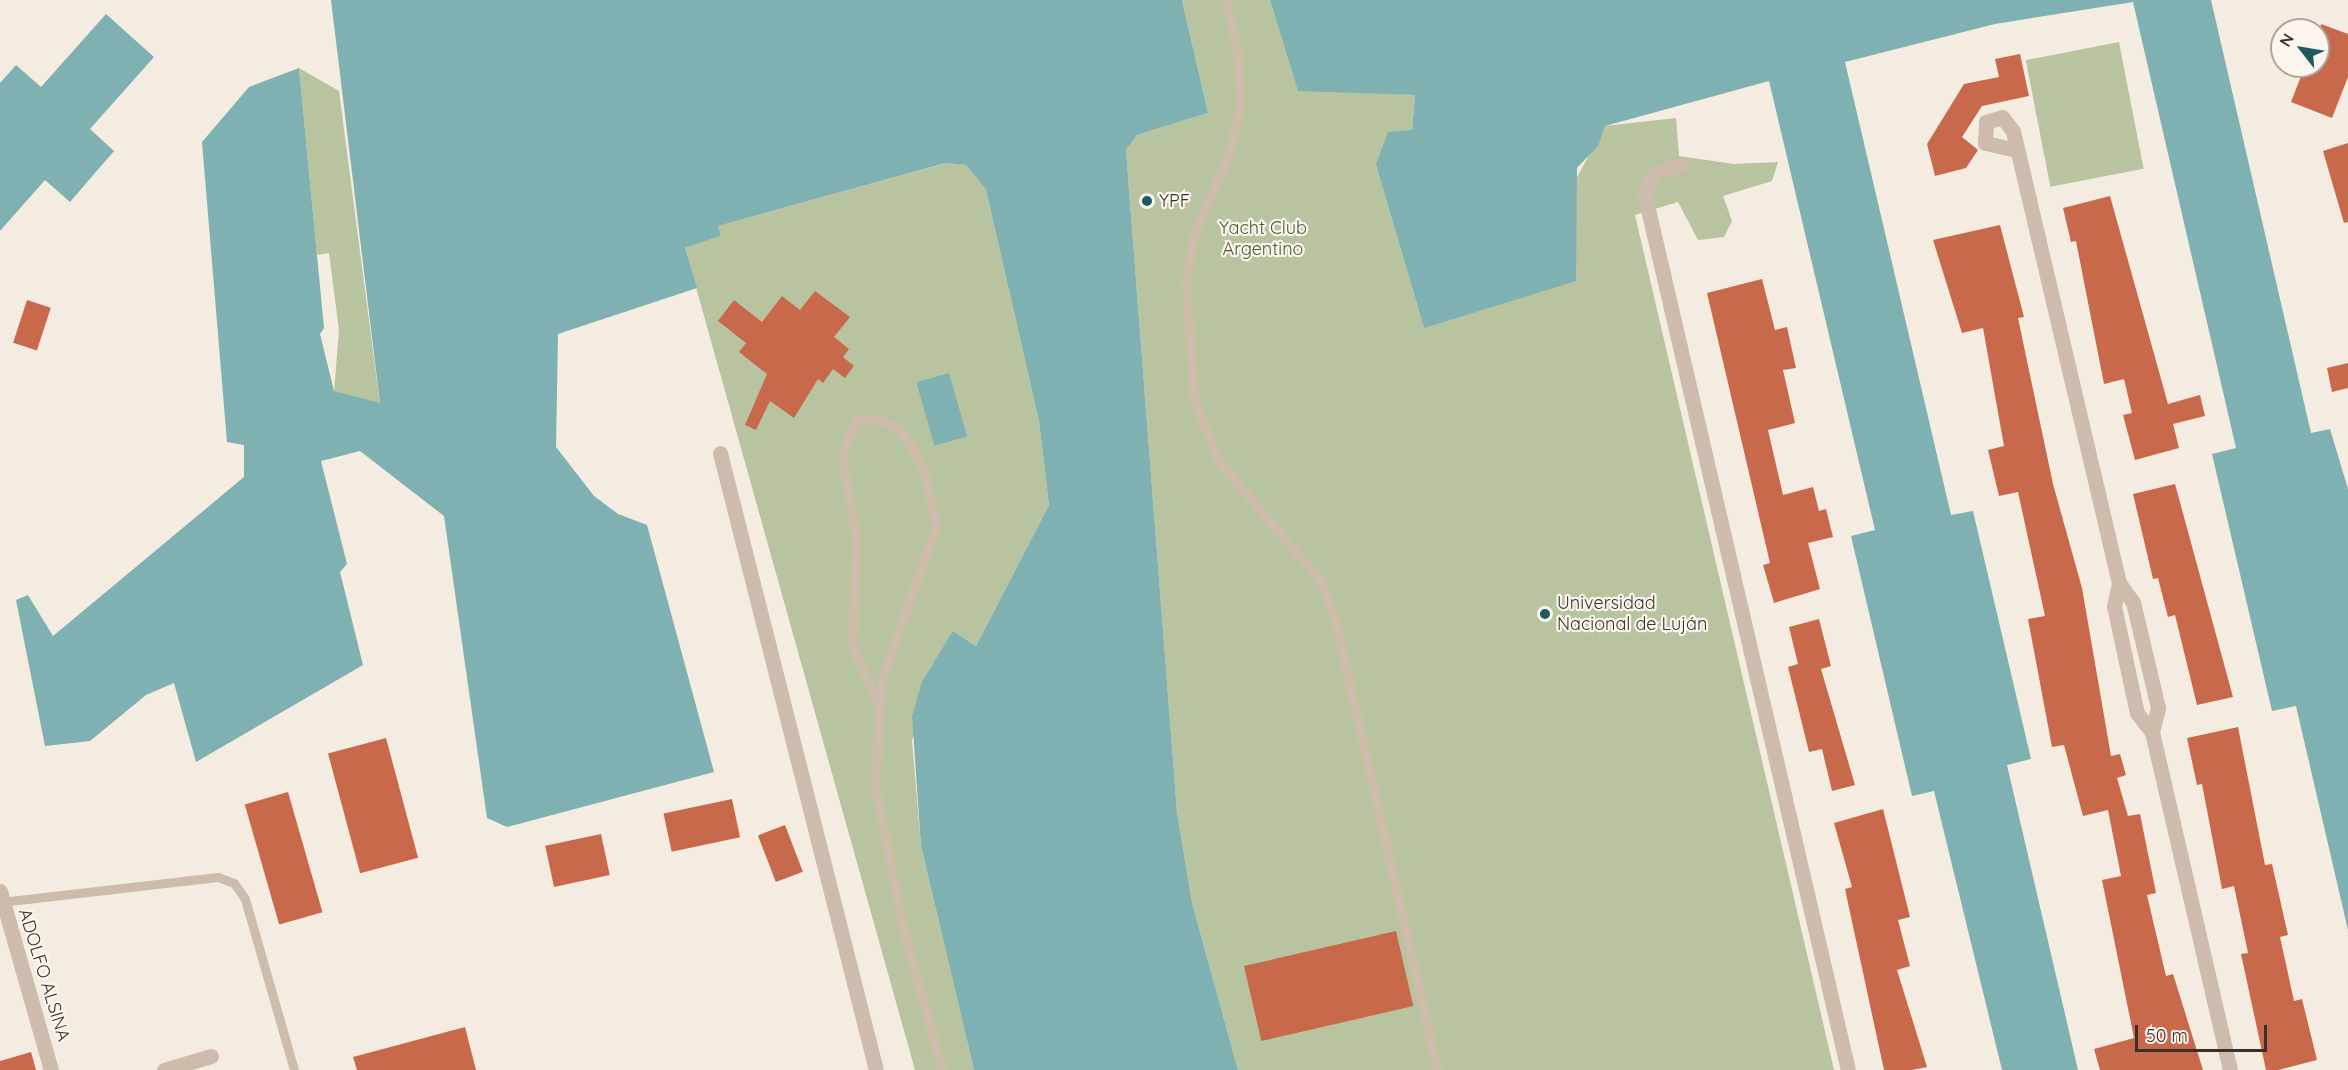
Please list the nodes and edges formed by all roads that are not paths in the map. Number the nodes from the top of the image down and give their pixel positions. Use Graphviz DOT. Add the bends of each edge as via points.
graph roads {
  1 [pos="1226,0"];
  2 [pos="2016,150"];
  3 [pos="1682,165"];
  4 [pos="720,453"];
  5 [pos="2119,583"];
  6 [pos="877,704"];
  7 [pos="2152,732"];
  8 [pos="0,898"];
  9 [pos="211,1056"];
  10 [pos="51,1070"];
  11 [pos="164,1070"];
  12 [pos="294,1070"];
  13 [pos="876,1070"];
  14 [pos="942,1070"];
  15 [pos="1437,1070"];
  16 [pos="1848,1070"];
  17 [pos="2230,1070"];
  1 -- 15 [label="lane" via="1238,56 1240,105 1230,151 1194,234 1186,280 1194,400 1220,463 1320,580 1335,620"];
  2 -- 5 [label="street"];
  3 -- 16 [label="street" via="1655,172 1644,192"];
  4 -- 13 [label="street"];
  5 -- 7 [label="street" via="2114,606 2137,713"];
  5 -- 7 [label="street" via="2133,602 2158,708"];
  6 -- 6 [label="lane" via="890,651 924,570 936,526 924,471 911,446 898,429 877,419 855,420 846,434 842,456 856,539 852,644"];
  6 -- 14 [label="lane" via="875,787 883,834"];
  7 -- 17 [label="street"];
  8 -- 10 [label="street, ADOLFO ALSINA"];
  8 -- 12 [label="lane" via="218,877 234,883 245,899"];
  9 -- 11 [label="street"];
}
